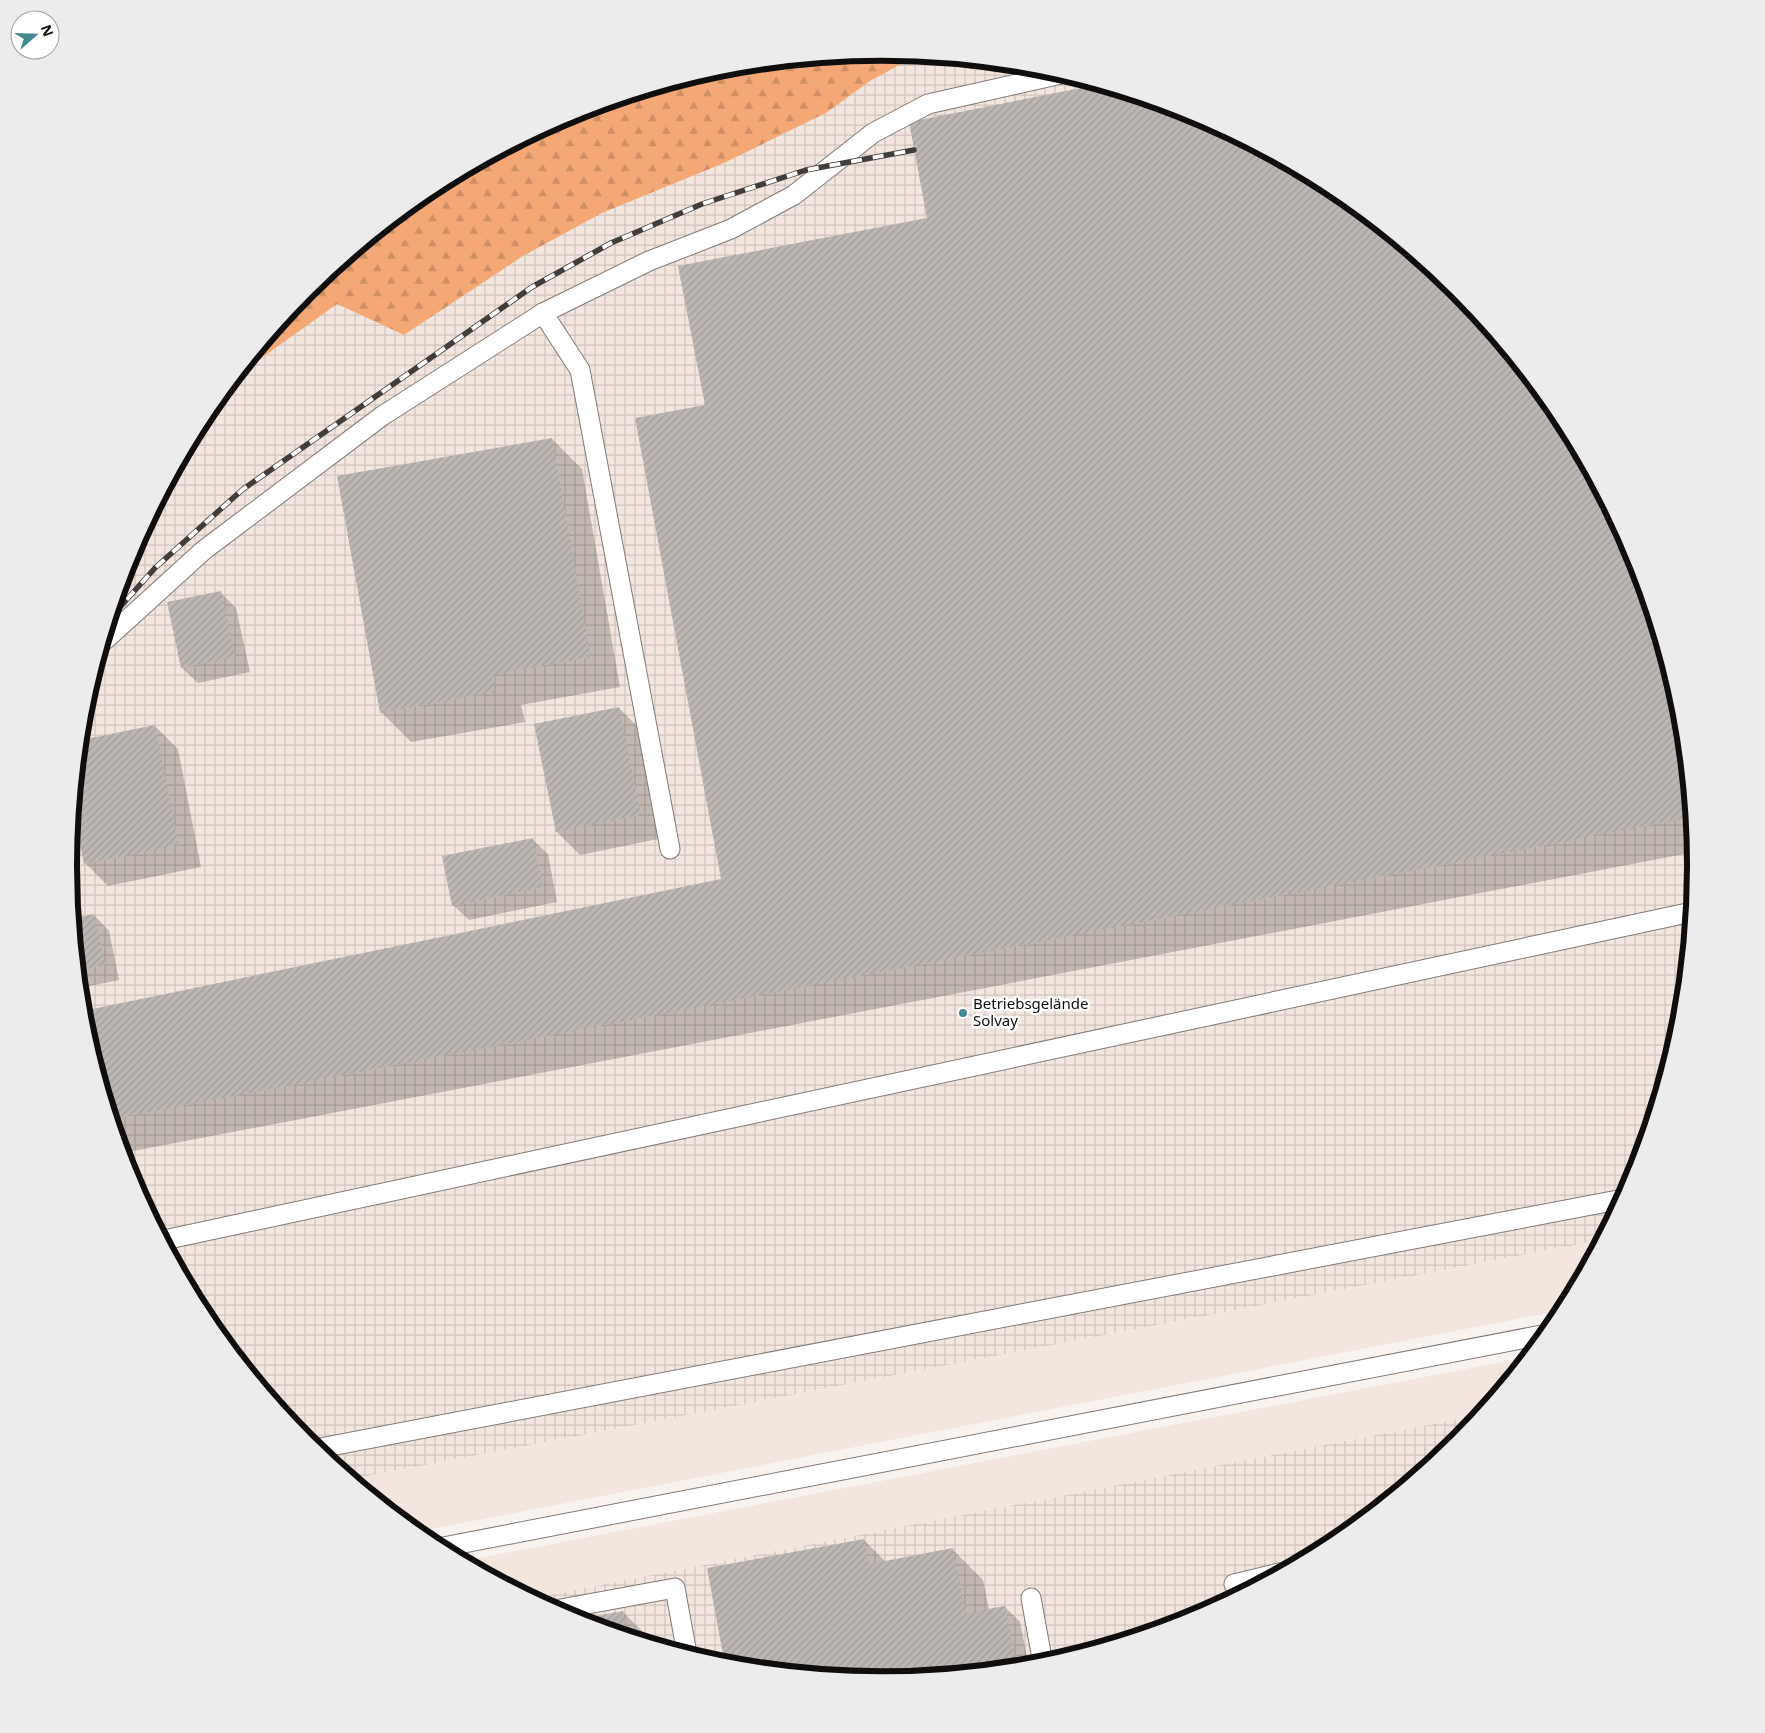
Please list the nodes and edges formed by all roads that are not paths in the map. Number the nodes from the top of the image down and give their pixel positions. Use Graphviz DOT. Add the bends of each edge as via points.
graph roads {
  1 [pos="1044,78"];
  2 [pos="543,313"];
  3 [pos="113,632"];
  4 [pos="670,849"];
  5 [pos="1686,913"];
  6 [pos="1615,1201"];
  7 [pos="169,1239"];
  8 [pos="1536,1336"];
  9 [pos="325,1447"];
  10 [pos="450,1546"];
  11 [pos="1260,1578"];
  12 [pos="1234,1584"];
  13 [pos="1031,1598"];
  14 [pos="568,1608"];
  15 [pos="686,1647"];
  16 [pos="1041,1656"];
  1 -- 2 [label="lane" via="928,104 873,133 794,195 731,230 649,261"];
  2 -- 3 [label="lane" via="382,416 204,550"];
  2 -- 4 [label="lane" via="580,370"];
  5 -- 7 [label="lane"];
  6 -- 9 [label="lane"];
  8 -- 10 [label="lane"];
  11 -- 12 [label="lane"];
  13 -- 16 [label="lane"];
  14 -- 15 [label="lane" via="675,1588"];
}
